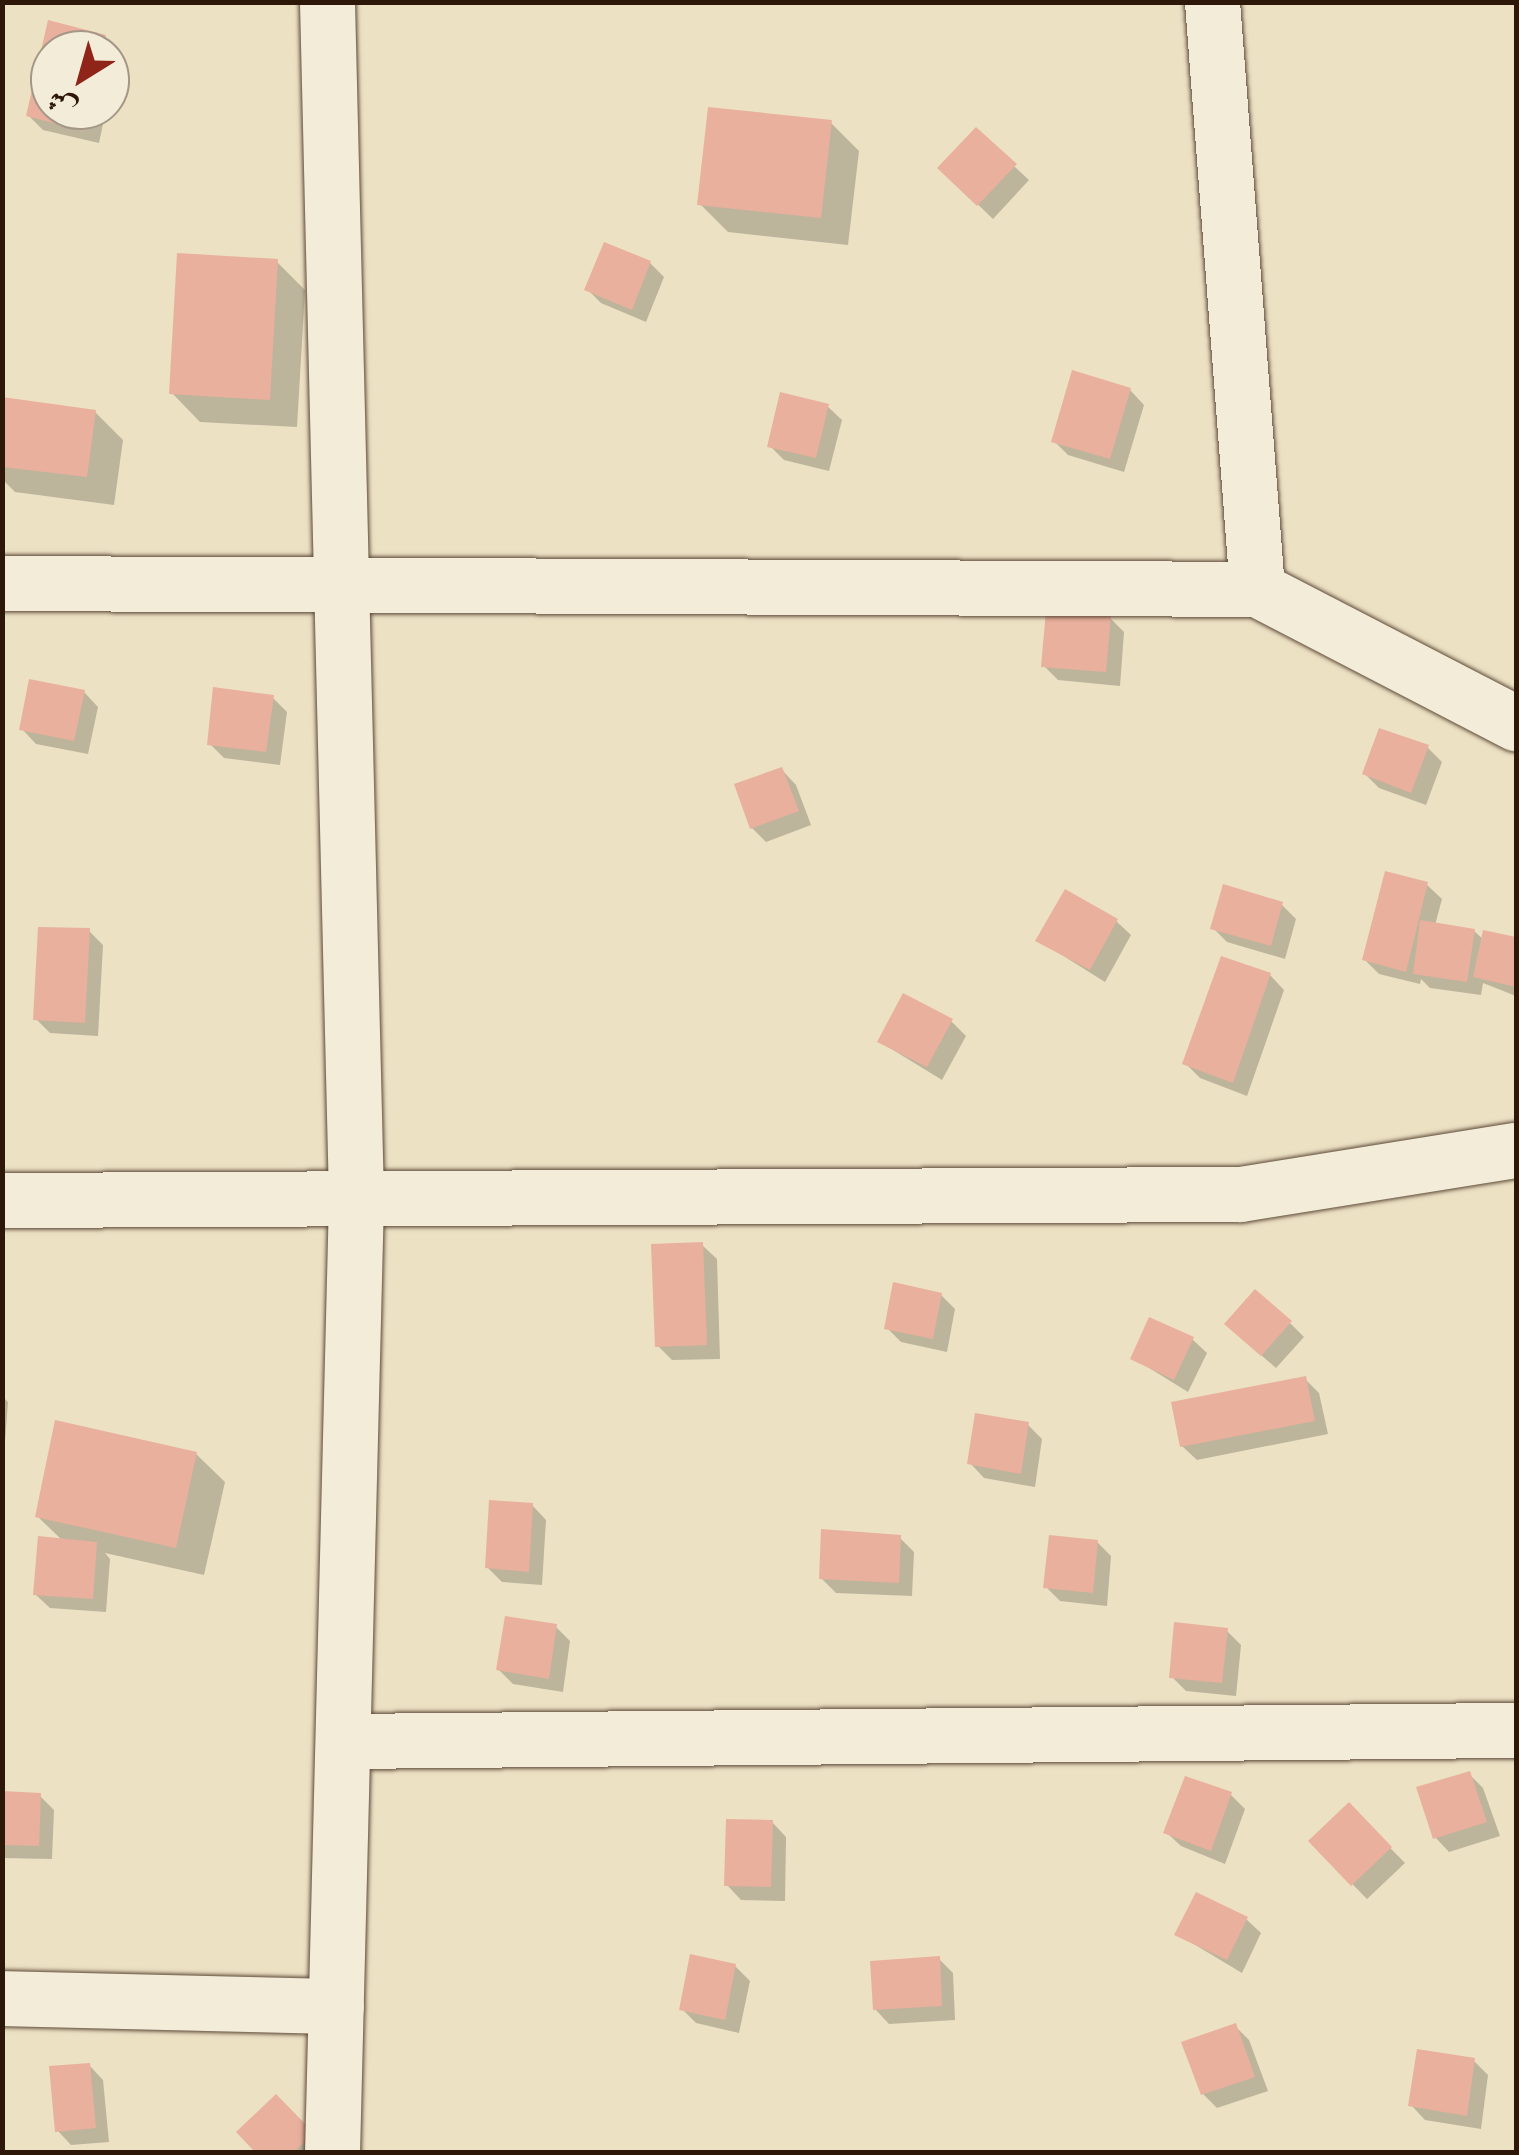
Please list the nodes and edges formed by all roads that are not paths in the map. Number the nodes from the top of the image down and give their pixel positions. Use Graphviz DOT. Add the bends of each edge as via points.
graph roads {
  1 [pos="328,2"];
  2 [pos="1212,2"];
  3 [pos="2,583"];
  4 [pos="338,583"];
  5 [pos="1257,589"];
  6 [pos="1516,723"];
  7 [pos="1516,1150"];
  8 [pos="356,1199"];
  9 [pos="2,1200"];
  10 [pos="1516,1730"];
  11 [pos="343,1741"];
  12 [pos="2,1998"];
  13 [pos="336,2006"];
  14 [pos="332,2152"];
  1 -- 4 [label="street"];
  2 -- 5 [label="street"];
  3 -- 4 [label="street"];
  4 -- 5 [label="street"];
  4 -- 8 [label="street" via="350,773"];
  5 -- 6 [label="street"];
  7 -- 8 [label="street" via="1240,1194"];
  8 -- 9 [label="street"];
  8 -- 11 [label="street"];
  10 -- 11 [label="street"];
  11 -- 13 [label="street"];
  12 -- 13 [label="street"];
  13 -- 14 [label="street"];
}
